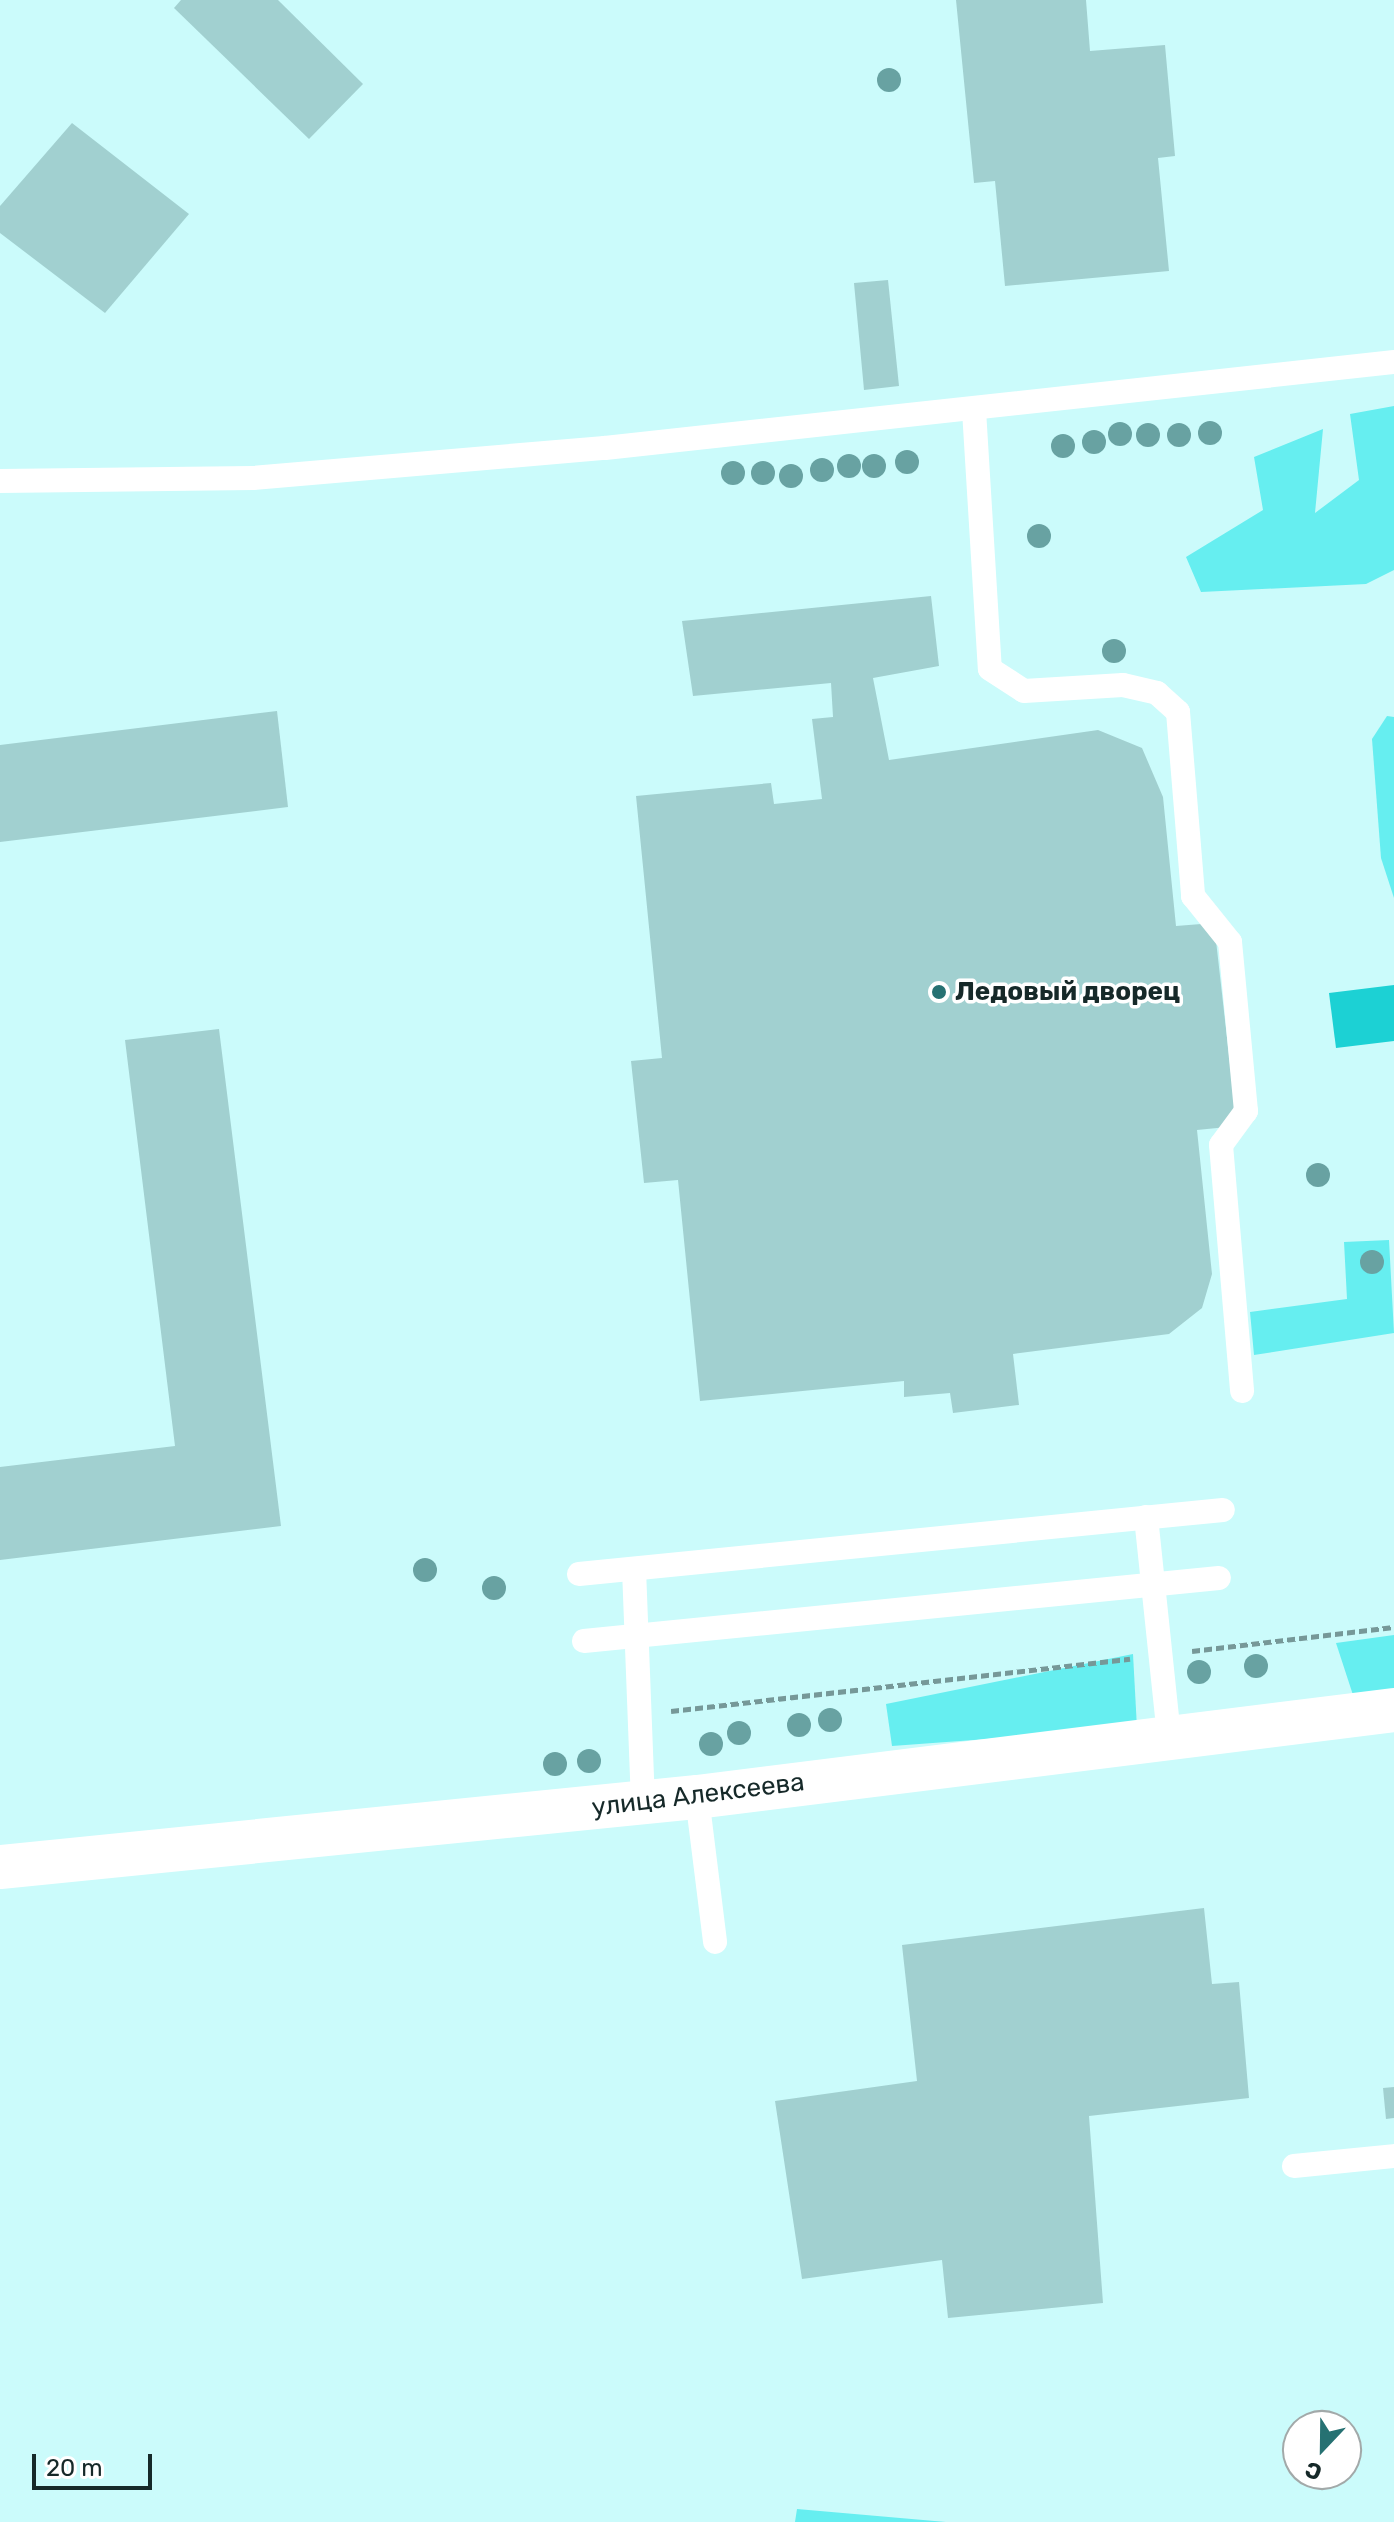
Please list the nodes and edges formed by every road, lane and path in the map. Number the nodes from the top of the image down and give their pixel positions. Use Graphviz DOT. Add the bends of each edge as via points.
graph roads {
  1 [pos="1394,362"];
  2 [pos="974,410"];
  3 [pos="0,481"];
  4 [pos="1242,1391"];
  5 [pos="1223,1510"];
  6 [pos="1146,1517"];
  7 [pos="634,1569"];
  8 [pos="579,1574"];
  9 [pos="1219,1578"];
  10 [pos="1153,1584"];
  11 [pos="1394,1627"];
  12 [pos="641,1635"];
  13 [pos="584,1641"];
  14 [pos="1160,1656"];
  15 [pos="1394,1710"];
  16 [pos="638,1715"];
  17 [pos="1169,1737"];
  18 [pos="697,1797"];
  19 [pos="643,1803"];
  20 [pos="0,1867"];
  21 [pos="715,1942"];
  22 [pos="1394,2156"];
  23 [pos="1294,2166"];
  1 -- 2 [label="lane"];
  2 -- 3 [label="lane" via="253,478"];
  2 -- 4 [label="lane" via="990,669 1024,691 1123,685 1157,693 1178,712 1193,896 1230,942 1246,1111 1221,1145"];
  5 -- 6 [label="lane"];
  6 -- 7 [label="lane"];
  6 -- 10 [label="lane"];
  7 -- 8 [label="lane"];
  7 -- 12 [label="lane"];
  9 -- 10 [label="lane"];
  10 -- 12 [label="lane"];
  10 -- 14 [label="lane"];
  11 -- 14 [label="path"];
  12 -- 13 [label="lane"];
  12 -- 16 [label="lane"];
  14 -- 16 [label="path"];
  14 -- 17 [label="lane"];
  15 -- 17 [label="street, улица Алексеева"];
  16 -- 19 [label="lane"];
  17 -- 18 [label="street, улица Алексеева"];
  18 -- 19 [label="street, улица Алексеева"];
  18 -- 21 [label="lane"];
  19 -- 20 [label="street, улица Алексеева"];
  22 -- 23 [label="lane"];
}
